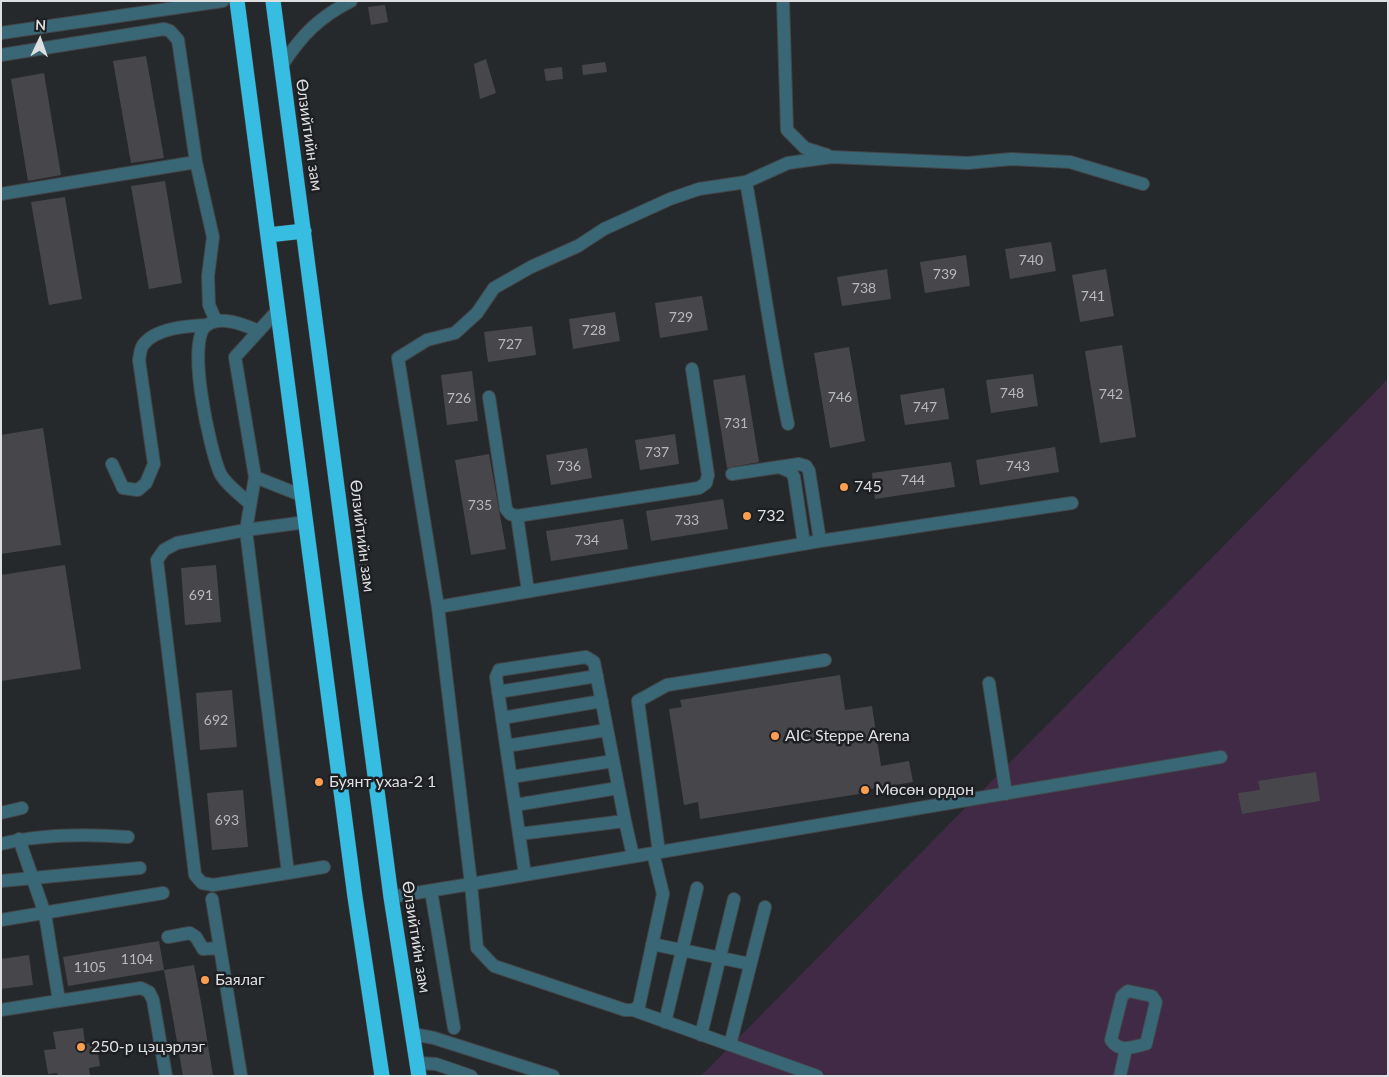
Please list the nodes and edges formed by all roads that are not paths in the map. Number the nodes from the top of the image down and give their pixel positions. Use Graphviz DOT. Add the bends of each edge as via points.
graph roads {
  1 [pos="223,1"];
  2 [pos="237,1"];
  3 [pos="273,1"];
  4 [pos="351,1"];
  5 [pos="783,1"];
  6 [pos="1,33"];
  7 [pos="1,55"];
  8 [pos="282,65"];
  9 [pos="832,157"];
  10 [pos="196,162"];
  11 [pos="746,182"];
  12 [pos="1143,184"];
  13 [pos="1,194"];
  14 [pos="304,231"];
  15 [pos="268,235"];
  16 [pos="277,311"];
  17 [pos="211,323"];
  18 [pos="258,331"];
  19 [pos="692,370"];
  20 [pos="489,397"];
  21 [pos="788,424"];
  22 [pos="112,464"];
  23 [pos="779,467"];
  24 [pos="732,474"];
  25 [pos="255,477"];
  26 [pos="302,496"];
  27 [pos="1072,502"];
  28 [pos="249,503"];
  29 [pos="517,516"];
  30 [pos="306,522"];
  31 [pos="246,530"];
  32 [pos="820,541"];
  33 [pos="804,544"];
  34 [pos="528,592"];
  35 [pos="438,607"];
  36 [pos="825,660"];
  37 [pos="597,676"];
  38 [pos="990,683"];
  39 [pos="498,692"];
  40 [pos="602,701"];
  41 [pos="502,718"];
  42 [pos="607,730"];
  43 [pos="506,746"];
  44 [pos="1220,757"];
  45 [pos="613,761"];
  46 [pos="511,777"];
  47 [pos="618,788"];
  48 [pos="1006,794"];
  49 [pos="515,805"];
  50 [pos="22,808"];
  51 [pos="1,813"];
  52 [pos="625,821"];
  53 [pos="519,834"];
  54 [pos="128,837"];
  55 [pos="19,839"];
  56 [pos="1,844"];
  57 [pos="656,853"];
  58 [pos="633,856"];
  59 [pos="324,867"];
  60 [pos="140,868"];
  61 [pos="288,873"];
  62 [pos="525,875"];
  63 [pos="33,878"];
  64 [pos="1,880"];
  65 [pos="471,884"];
  66 [pos="697,888"];
  67 [pos="431,891"];
  68 [pos="163,893"];
  69 [pos="391,897"];
  70 [pos="734,899"];
  71 [pos="212,900"];
  72 [pos="765,907"];
  73 [pos="45,914"];
  74 [pos="1,920"];
  75 [pos="168,937"];
  76 [pos="652,944"];
  77 [pos="220,948"];
  78 [pos="682,950"];
  79 [pos="720,958"];
  80 [pos="750,964"];
  81 [pos="58,1001"];
  82 [pos="1,1010"];
  83 [pos="633,1010"];
  84 [pos="664,1022"];
  85 [pos="454,1028"];
  86 [pos="413,1034"];
  87 [pos="702,1035"];
  88 [pos="730,1045"];
  89 [pos="1126,1049"];
  90 [pos="418,1069"];
  91 [pos="436,1071"];
  92 [pos="166,1076"];
  93 [pos="241,1076"];
  94 [pos="382,1076"];
  95 [pos="450,1076"];
  96 [pos="471,1076"];
  97 [pos="553,1076"];
  98 [pos="817,1076"];
  99 [pos="1120,1076"];
  1 -- 6 [label="street"];
  2 -- 15 [label="highway"];
  3 -- 8 [label="highway, Өлзийтийн зам"];
  4 -- 8 [label="street" via="306,31"];
  5 -- 9 [label="street" via="787,130 805,148"];
  7 -- 10 [label="street" via="164,29 170,31 178,40"];
  8 -- 14 [label="highway, Өлзийтийн зам"];
  9 -- 11 [label="street" via="788,163"];
  9 -- 12 [label="street" via="968,163 1011,159 1070,162"];
  10 -- 13 [label="street"];
  10 -- 17 [label="street" via="213,237 208,276"];
  11 -- 21 [label="street" via="764,280 774,360"];
  11 -- 35 [label="street" via="692,191 604,229 578,246 494,288 477,313 455,333 427,340 398,358"];
  14 -- 15 [label="highway"];
  14 -- 69 [label="highway, Өлзийтийн зам"];
  15 -- 16 [label="highway"];
  16 -- 18 [label="street"];
  16 -- 26 [label="highway"];
  17 -- 18 [label="street" via="231,322"];
  17 -- 22 [label="street" via="152,336 142,346 140,360 154,464 146,483 138,490 123,488"];
  17 -- 28 [label="street" via="200,334 198,373 210,440 221,475"];
  18 -- 25 [label="street" via="235,357"];
  19 -- 29 [label="street" via="708,475 706,483 699,488"];
  20 -- 29 [label="street" via="506,509"];
  23 -- 24 [label="street"];
  23 -- 32 [label="street" via="799,464 809,471"];
  23 -- 33 [label="street" via="794,477"];
  25 -- 26 [label="street"];
  25 -- 28 [label="street"];
  26 -- 30 [label="highway"];
  27 -- 32 [label="street"];
  28 -- 31 [label="street"];
  29 -- 34 [label="street"];
  30 -- 31 [label="street"];
  30 -- 94 [label="highway"];
  31 -- 61 [label="street"];
  31 -- 61 [label="street" via="177,543 164,550 157,560 177,731 195,875 202,883 213,885"];
  32 -- 33 [label="street"];
  33 -- 34 [label="street"];
  34 -- 35 [label="street"];
  35 -- 65 [label="street"];
  36 -- 57 [label="street" via="667,685 638,701"];
  37 -- 39 [label="street"];
  37 -- 39 [label="street" via="594,662 586,657 499,670 496,677"];
  37 -- 40 [label="street"];
  38 -- 48 [label="street"];
  39 -- 41 [label="street"];
  40 -- 41 [label="street"];
  40 -- 42 [label="street"];
  41 -- 43 [label="street"];
  42 -- 43 [label="street"];
  42 -- 45 [label="street"];
  43 -- 46 [label="street"];
  44 -- 48 [label="street"];
  45 -- 46 [label="street"];
  45 -- 47 [label="street"];
  46 -- 49 [label="street"];
  47 -- 49 [label="street"];
  47 -- 52 [label="street"];
  48 -- 57 [label="street"];
  49 -- 53 [label="street"];
  50 -- 51 [label="street"];
  52 -- 53 [label="street"];
  52 -- 58 [label="street"];
  53 -- 62 [label="street"];
  54 -- 55 [label="street"];
  55 -- 56 [label="street"];
  55 -- 63 [label="street"];
  57 -- 58 [label="street"];
  57 -- 76 [label="street" via="663,894"];
  58 -- 62 [label="street"];
  59 -- 61 [label="street"];
  60 -- 63 [label="street"];
  62 -- 65 [label="street"];
  63 -- 64 [label="street"];
  63 -- 73 [label="street"];
  65 -- 67 [label="street"];
  65 -- 83 [label="street" via="477,948 494,966"];
  66 -- 78 [label="street"];
  67 -- 69 [label="street"];
  67 -- 85 [label="street"];
  68 -- 73 [label="street"];
  69 -- 86 [label="highway, Өлзийтийн зам"];
  70 -- 79 [label="street"];
  71 -- 77 [label="street"];
  72 -- 80 [label="street"];
  73 -- 74 [label="street"];
  73 -- 81 [label="street"];
  75 -- 77 [label="street" via="190,933 203,949"];
  76 -- 78 [label="street"];
  76 -- 83 [label="street" via="639,1006"];
  77 -- 93 [label="street"];
  78 -- 79 [label="street"];
  78 -- 84 [label="street"];
  79 -- 80 [label="street"];
  79 -- 87 [label="street"];
  80 -- 88 [label="street"];
  81 -- 82 [label="street"];
  81 -- 92 [label="street" via="141,988 149,992"];
  83 -- 84 [label="street"];
  84 -- 87 [label="street"];
  86 -- 90 [label="highway, Өлзийтийн зам"];
  86 -- 97 [label="street"];
  87 -- 88 [label="street"];
  88 -- 98 [label="street"];
  89 -- 89 [label="street" via="1111,1040 1122,996 1128,991 1152,996 1156,1002 1146,1044"];
  89 -- 99 [label="street"];
  90 -- 96 [label="street" via="436,1064"];
  91 -- 95 [label="street"];
}
